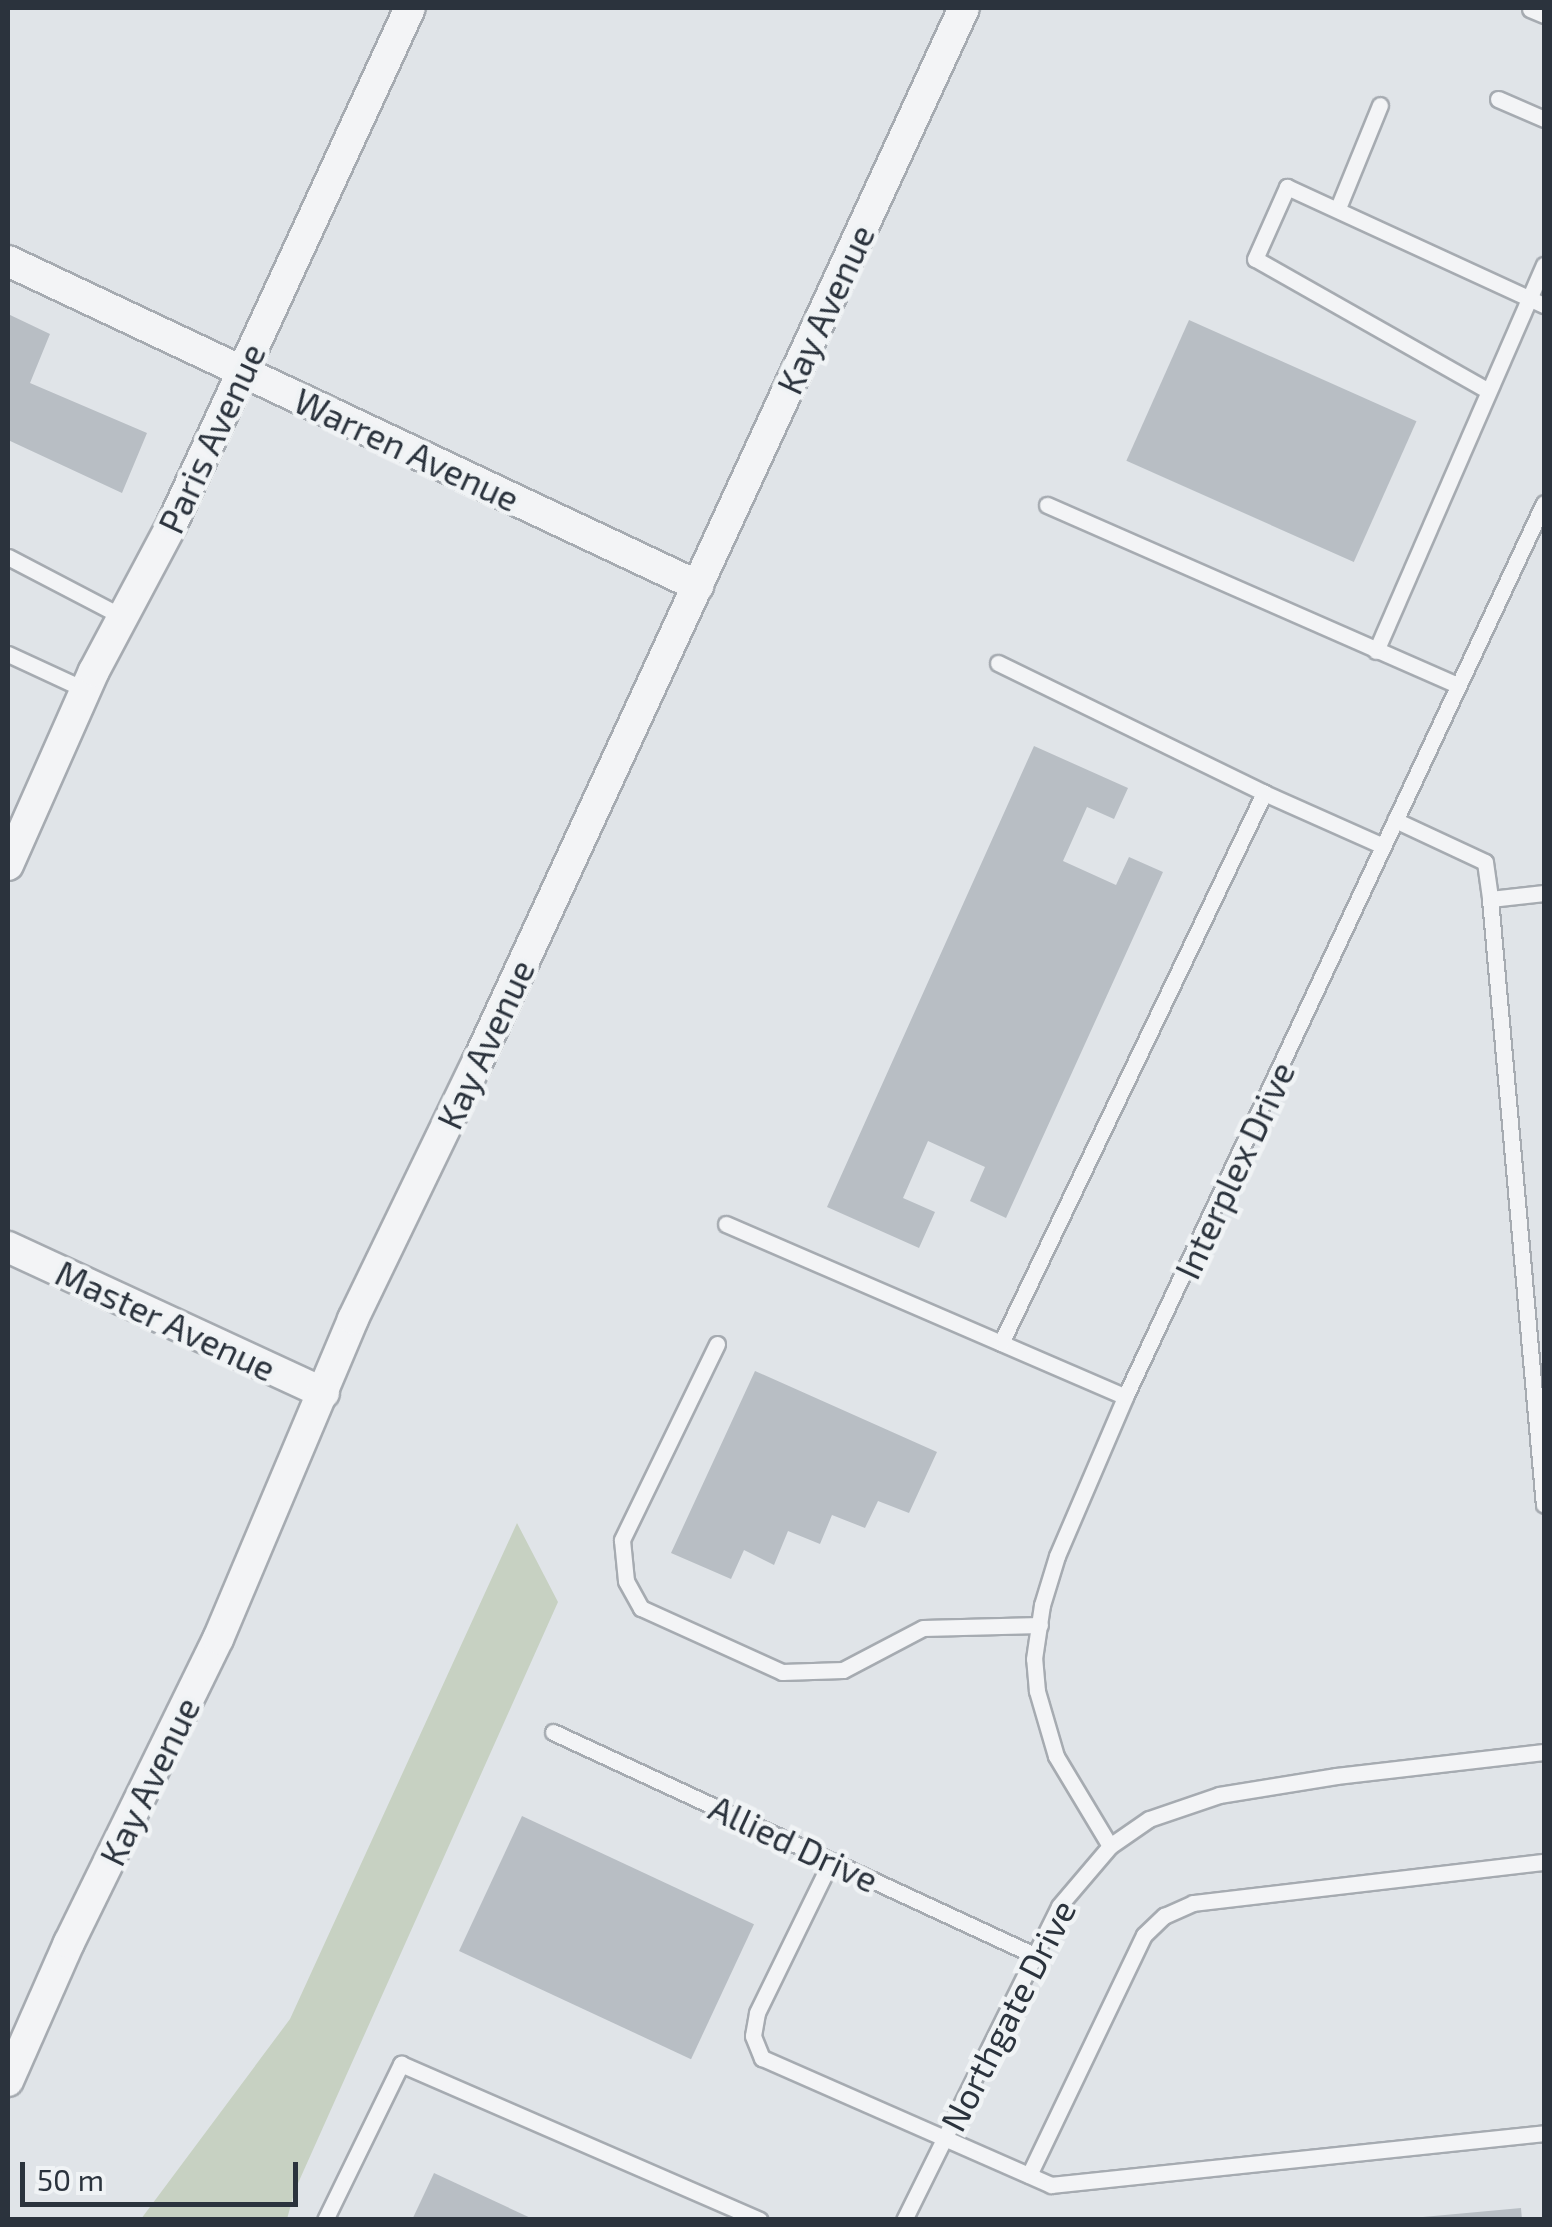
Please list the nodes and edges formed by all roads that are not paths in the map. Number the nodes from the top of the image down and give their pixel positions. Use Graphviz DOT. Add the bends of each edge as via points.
graph roads {
  1 [pos="410,8"];
  2 [pos="964,8"];
  3 [pos="1530,8"];
  4 [pos="1544,15"];
  5 [pos="1498,99"];
  6 [pos="1380,105"];
  7 [pos="1544,119"];
  8 [pos="1338,208"];
  9 [pos="8,261"];
  10 [pos="1544,265"];
  11 [pos="1537,301"];
  12 [pos="242,372"];
  13 [pos="1486,390"];
  14 [pos="1544,503"];
  15 [pos="1047,505"];
  16 [pos="8,557"];
  17 [pos="698,586"];
  18 [pos="123,617"];
  19 [pos="1376,651"];
  20 [pos="8,654"];
  21 [pos="998,663"];
  22 [pos="1458,685"];
  23 [pos="86,690"];
  24 [pos="1264,793"];
  25 [pos="1396,820"];
  26 [pos="1383,846"];
  27 [pos="8,865"];
  28 [pos="1544,893"];
  29 [pos="1490,898"];
  30 [pos="726,1224"];
  31 [pos="8,1247"];
  32 [pos="1001,1343"];
  33 [pos="717,1344"];
  34 [pos="324,1393"];
  35 [pos="1125,1397"];
  36 [pos="1544,1506"];
  37 [pos="1040,1624"];
  38 [pos="553,1732"];
  39 [pos="1544,1752"];
  40 [pos="1110,1846"];
  41 [pos="832,1860"];
  42 [pos="1544,1862"];
  43 [pos="1034,1955"];
  44 [pos="8,2081"];
  45 [pos="1544,2133"];
  46 [pos="943,2136"];
  47 [pos="1029,2175"];
  48 [pos="326,2220"];
  49 [pos="760,2220"];
  50 [pos="904,2220"];
  1 -- 12 [label="street, Paris Avenue"];
  2 -- 17 [label="street, Kay Avenue"];
  3 -- 4 [label="lane"];
  5 -- 7 [label="lane"];
  6 -- 8 [label="lane"];
  8 -- 11 [label="lane"];
  8 -- 13 [label="lane" via="1288,187 1255,259"];
  9 -- 12 [label="street, Warren Avenue"];
  10 -- 11 [label="lane"];
  11 -- 13 [label="lane"];
  12 -- 17 [label="street, Warren Avenue"];
  12 -- 18 [label="street, Paris Avenue"];
  13 -- 19 [label="lane"];
  14 -- 22 [label="lane, Interplex Drive"];
  15 -- 19 [label="lane"];
  16 -- 18 [label="lane"];
  17 -- 34 [label="street, Kay Avenue"];
  18 -- 23 [label="street, Paris Avenue"];
  19 -- 22 [label="lane"];
  20 -- 23 [label="lane"];
  21 -- 24 [label="lane"];
  22 -- 25 [label="lane, Interplex Drive"];
  23 -- 27 [label="street, Paris Avenue"];
  24 -- 26 [label="lane"];
  24 -- 32 [label="lane"];
  25 -- 26 [label="lane, Interplex Drive"];
  25 -- 29 [label="lane" via="1485,862"];
  26 -- 35 [label="lane, Interplex Drive"];
  28 -- 29 [label="lane"];
  29 -- 36 [label="lane"];
  30 -- 32 [label="lane"];
  31 -- 34 [label="street, Master Avenue"];
  32 -- 35 [label="lane"];
  33 -- 37 [label="lane" via="622,1540 626,1581 642,1608 782,1672 842,1670 923,1628"];
  34 -- 44 [label="street, Kay Avenue" via="218,1640"];
  35 -- 37 [label="lane, Interplex Drive" via="1057,1556"];
  37 -- 40 [label="lane, Interplex Drive" via="1036,1691 1049,1738"];
  38 -- 41 [label="lane, Allied Drive"];
  39 -- 40 [label="lane, Northgate Drive" via="1218,1795 1149,1820"];
  40 -- 43 [label="lane, Northgate Drive" via="1059,1906"];
  41 -- 43 [label="lane, Allied Drive"];
  41 -- 46 [label="lane" via="757,2013 753,2036 762,2058"];
  42 -- 47 [label="lane" via="1193,1903 1164,1916 1144,1935"];
  43 -- 46 [label="lane, Northgate Drive"];
  45 -- 47 [label="lane" via="1051,2184"];
  46 -- 47 [label="lane"];
  46 -- 50 [label="lane, Northgate Drive"];
  48 -- 49 [label="lane" via="401,2064"];
}
